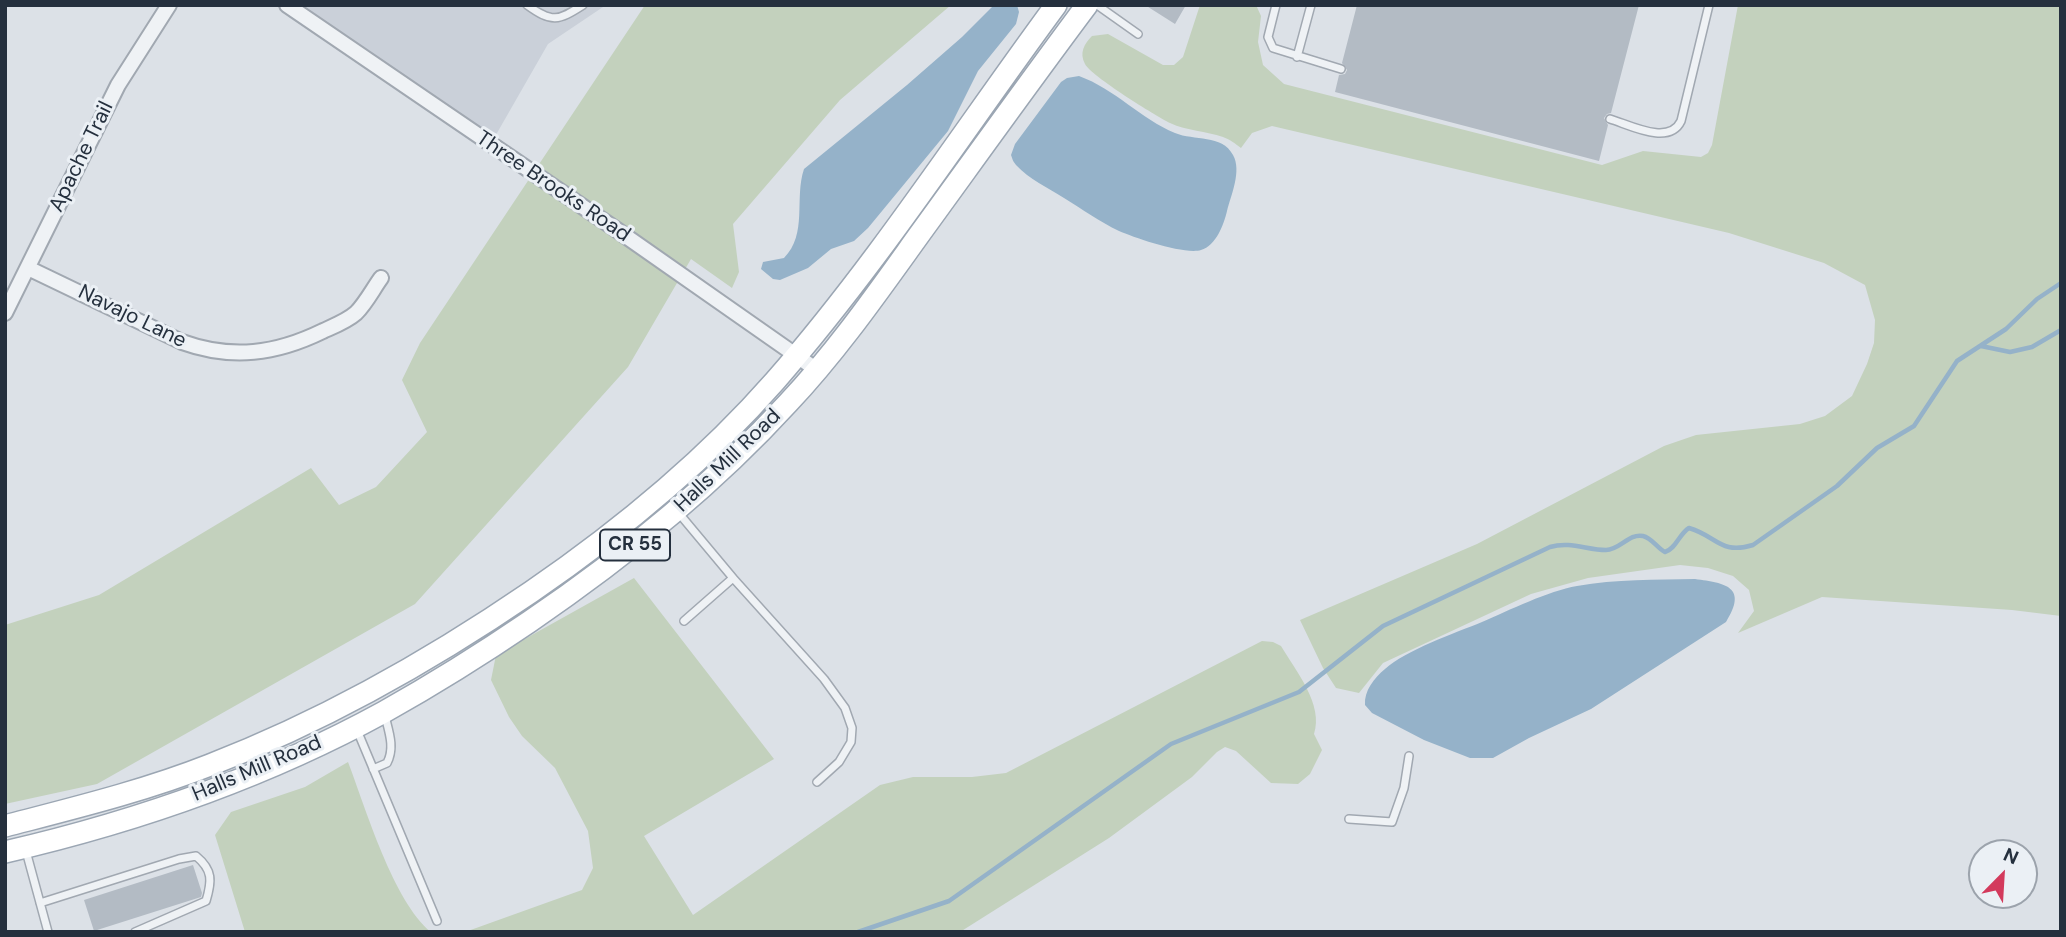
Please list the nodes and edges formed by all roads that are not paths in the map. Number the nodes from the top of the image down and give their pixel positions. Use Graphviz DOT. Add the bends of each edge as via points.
graph roads {
  1 [pos="169,5"];
  2 [pos="287,5"];
  3 [pos="527,5"];
  4 [pos="583,5"];
  5 [pos="1056,5"];
  6 [pos="1087,5"];
  7 [pos="1097,5"];
  8 [pos="1276,5"];
  9 [pos="1311,5"];
  10 [pos="1709,5"];
  11 [pos="1138,34"];
  12 [pos="1297,57"];
  13 [pos="1341,69"];
  14 [pos="1610,119"];
  15 [pos="916,200"];
  16 [pos="28,268"];
  17 [pos="381,278"];
  18 [pos="880,289"];
  19 [pos="5,313"];
  20 [pos="797,355"];
  21 [pos="817,370"];
  22 [pos="676,511"];
  23 [pos="733,578"];
  24 [pos="684,621"];
  25 [pos="384,712"];
  26 [pos="355,727"];
  27 [pos="1409,757"];
  28 [pos="373,769"];
  29 [pos="817,782"];
  30 [pos="1349,819"];
  31 [pos="5,826"];
  32 [pos="15,849"];
  33 [pos="40,903"];
  34 [pos="437,921"];
  35 [pos="48,932"];
  36 [pos="135,932"];
  1 -- 16 [label="street, Apache Trail" via="118,85"];
  2 -- 20 [label="street, Three Brooks Road"];
  3 -- 4 [label="lane" via="558,19"];
  5 -- 15 [label="main road, Halls Mill Road / CR 55"];
  6 -- 18 [label="main road, Halls Mill Road / CR 55"];
  7 -- 11 [label="lane"];
  8 -- 12 [label="lane" via="1270,44"];
  9 -- 12 [label="lane"];
  10 -- 14 [label="lane" via="1675,131 1656,132"];
  12 -- 13 [label="lane"];
  15 -- 18 [label="main road" via="914,222 877,277"];
  15 -- 20 [label="main road, Halls Mill Road / CR 55"];
  16 -- 17 [label="street, Navajo Lane" via="182,342 239,354 286,347 342,322 356,313"];
  16 -- 19 [label="street, Apache Trail"];
  18 -- 21 [label="main road, Halls Mill Road / CR 55"];
  20 -- 21 [label="street, Three Brooks Road"];
  20 -- 31 [label="main road, Halls Mill Road / CR 55" via="726,433 633,517 431,657 316,719 207,766"];
  21 -- 22 [label="main road, Halls Mill Road / CR 55" via="742,450"];
  22 -- 23 [label="lane"];
  22 -- 25 [label="main road, Halls Mill Road / CR 55" via="557,603"];
  23 -- 24 [label="lane"];
  23 -- 29 [label="lane" via="845,708 851,742 839,762"];
  25 -- 26 [label="main road, Halls Mill Road / CR 55"];
  25 -- 28 [label="lane" via="391,755 387,763"];
  26 -- 28 [label="lane"];
  26 -- 32 [label="main road, Halls Mill Road / CR 55" via="170,805"];
  27 -- 30 [label="lane" via="1392,822"];
  28 -- 34 [label="lane"];
  32 -- 33 [label="lane"];
  33 -- 35 [label="lane"];
  33 -- 36 [label="lane" via="179,859 196,856 206,864 211,881 206,901"];
}
